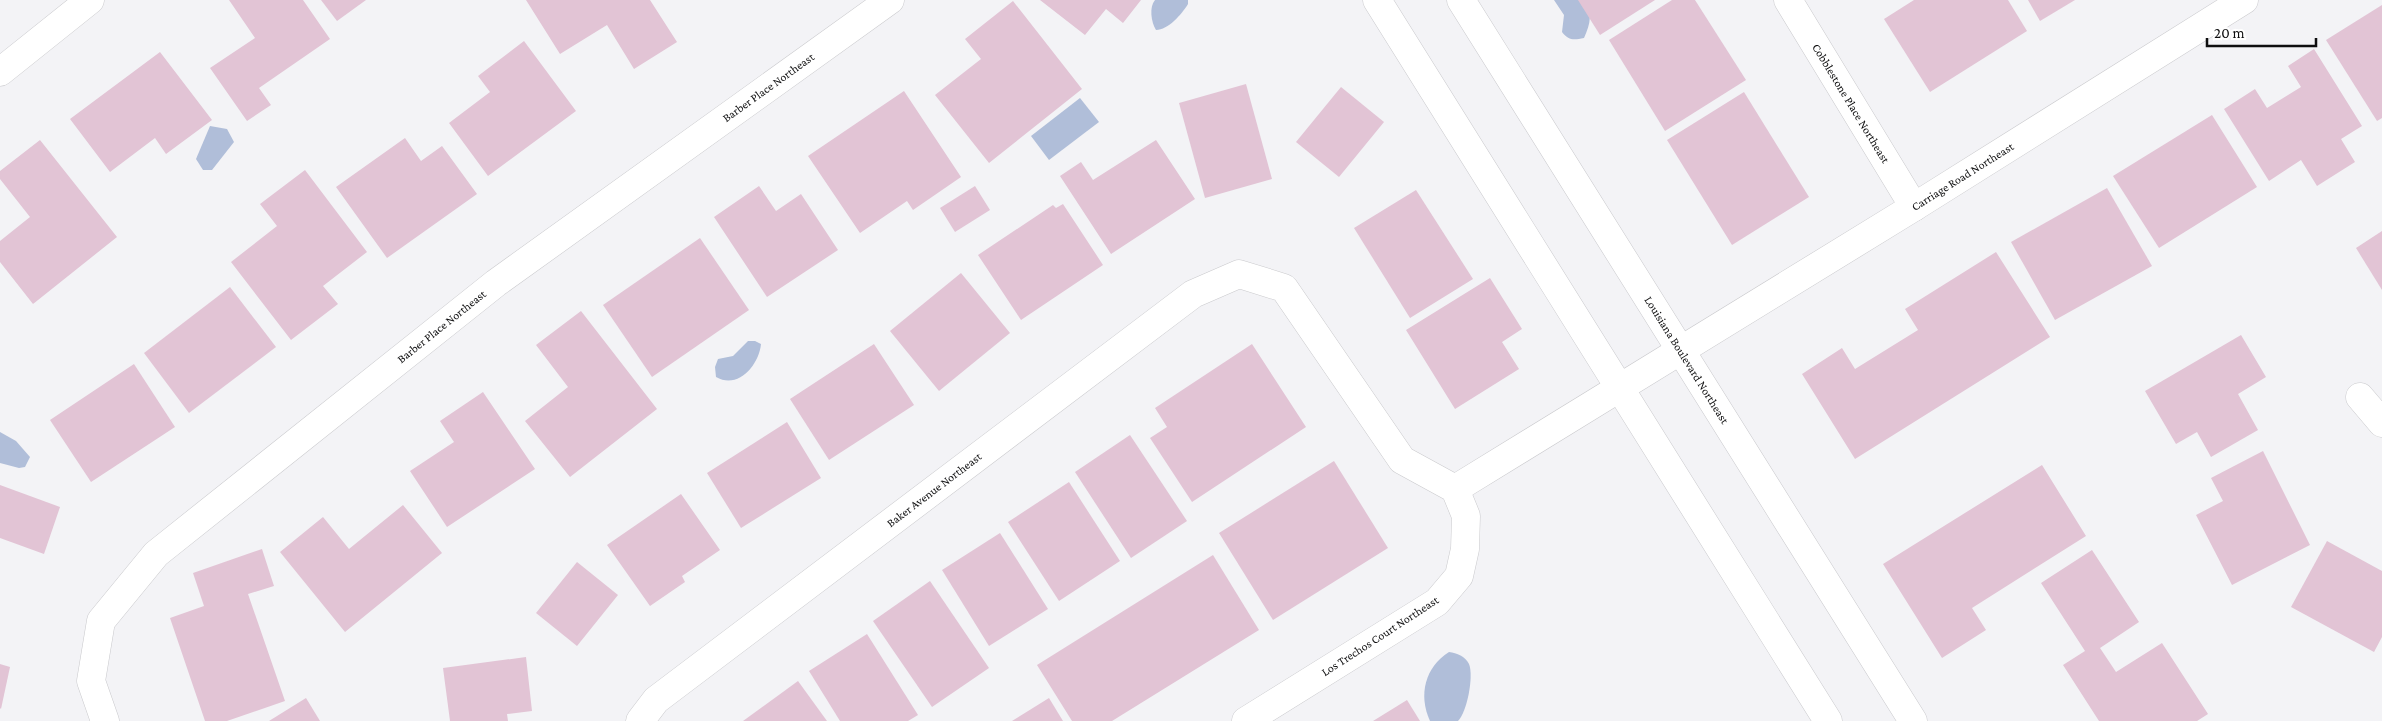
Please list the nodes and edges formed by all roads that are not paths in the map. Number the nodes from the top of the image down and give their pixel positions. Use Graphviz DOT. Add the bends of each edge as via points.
graph roads {
  1 [pos="90,0"];
  2 [pos="890,0"];
  3 [pos="1377,0"];
  4 [pos="1461,0"];
  5 [pos="1788,0"];
  6 [pos="2244,0"];
  7 [pos="0,72"];
  8 [pos="1914,207"];
  9 [pos="1680,352"];
  10 [pos="1620,388"];
  11 [pos="2360,398"];
  12 [pos="2382,423"];
  13 [pos="1455,490"];
  14 [pos="105,721"];
  15 [pos="640,721"];
  16 [pos="1246,721"];
  17 [pos="1828,721"];
  18 [pos="1913,721"];
  1 -- 7 [label="street"];
  2 -- 14 [label="street, Barber Place Northeast" via="496,283 156,554 101,621 90,681"];
  3 -- 10 [label="street"];
  4 -- 9 [label="street, Louisiana Boulevard Northeast"];
  5 -- 8 [label="street, Cobblestone Place Northeast"];
  6 -- 8 [label="street, Carriage Road Northeast"];
  8 -- 9 [label="street, Carriage Road Northeast"];
  9 -- 10 [label="street, Carriage Road Northeast"];
  9 -- 18 [label="street, Louisiana Boulevard Northeast"];
  10 -- 13 [label="street"];
  10 -- 17 [label="street"];
  11 -- 12 [label="street"];
  13 -- 15 [label="street, Baker Avenue Northeast" via="1402,460 1284,288 1239,274 1193,294 656,700"];
  13 -- 16 [label="street, Los Trechos Court Northeast" via="1466,516 1465,549 1459,576 1437,602"];
}
